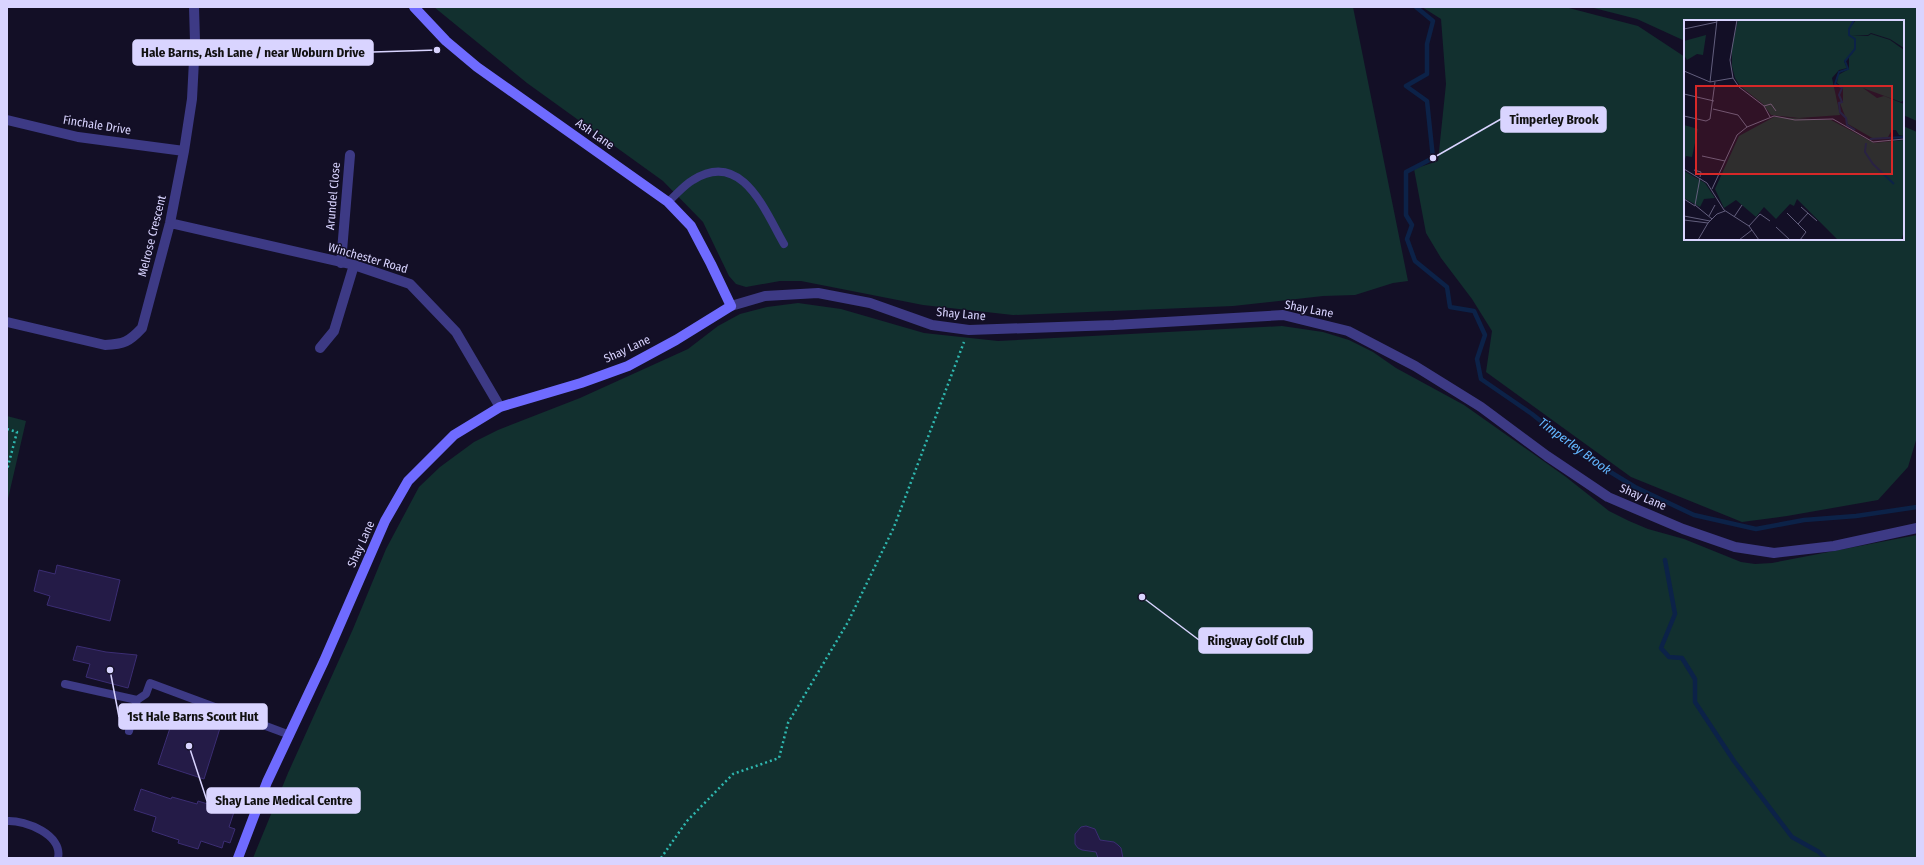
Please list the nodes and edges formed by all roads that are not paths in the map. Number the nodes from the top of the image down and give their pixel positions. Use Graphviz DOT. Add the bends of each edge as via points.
graph roads {
  1 [pos="194,7"];
  2 [pos="414,7"];
  3 [pos="7,120"];
  4 [pos="184,151"];
  5 [pos="350,155"];
  6 [pos="668,202"];
  7 [pos="170,222"];
  8 [pos="784,244"];
  9 [pos="340,262"];
  10 [pos="354,265"];
  11 [pos="731,306"];
  12 [pos="7,322"];
  13 [pos="320,348"];
  14 [pos="500,408"];
  15 [pos="1917,528"];
  16 [pos="65,684"];
  17 [pos="137,700"];
  18 [pos="129,731"];
  19 [pos="290,735"];
  20 [pos="7,821"];
  21 [pos="58,858"];
  22 [pos="238,858"];
  1 -- 4 [label="street, Melrose Crescent" via="192,99"];
  2 -- 6 [label="street, Ash Lane" via="446,41 477,67"];
  3 -- 4 [label="street, Finchale Drive" via="78,137"];
  4 -- 7 [label="street, Melrose Crescent"];
  5 -- 9 [label="street, Arundel Close"];
  6 -- 8 [label="lane" via="693,180 708,173 737,175 749,185"];
  6 -- 11 [label="street, Ash Lane" via="691,226"];
  7 -- 9 [label="street, Winchester Road"];
  7 -- 12 [label="street, Melrose Crescent" via="142,328 130,341 105,345"];
  9 -- 10 [label="street, Winchester Road"];
  10 -- 13 [label="street" via="334,331"];
  10 -- 14 [label="street, Winchester Road" via="410,284 456,332"];
  11 -- 14 [label="street, Shay Lane" via="628,366"];
  11 -- 15 [label="street, Shay Lane" via="765,296 818,293 870,303 932,325 969,330 1283,315 1348,331 1415,366 1481,407 1608,497 1683,529 1735,547 1774,553 1834,546"];
  14 -- 19 [label="street, Shay Lane" via="454,435 408,480 385,521"];
  16 -- 17 [label="lane"];
  17 -- 18 [label="lane"];
  17 -- 19 [label="lane" via="146,694 150,683"];
  19 -- 22 [label="street, Shay Lane" via="267,782"];
  20 -- 21 [label="lane" via="22,823 46,835 58,847"];
}
